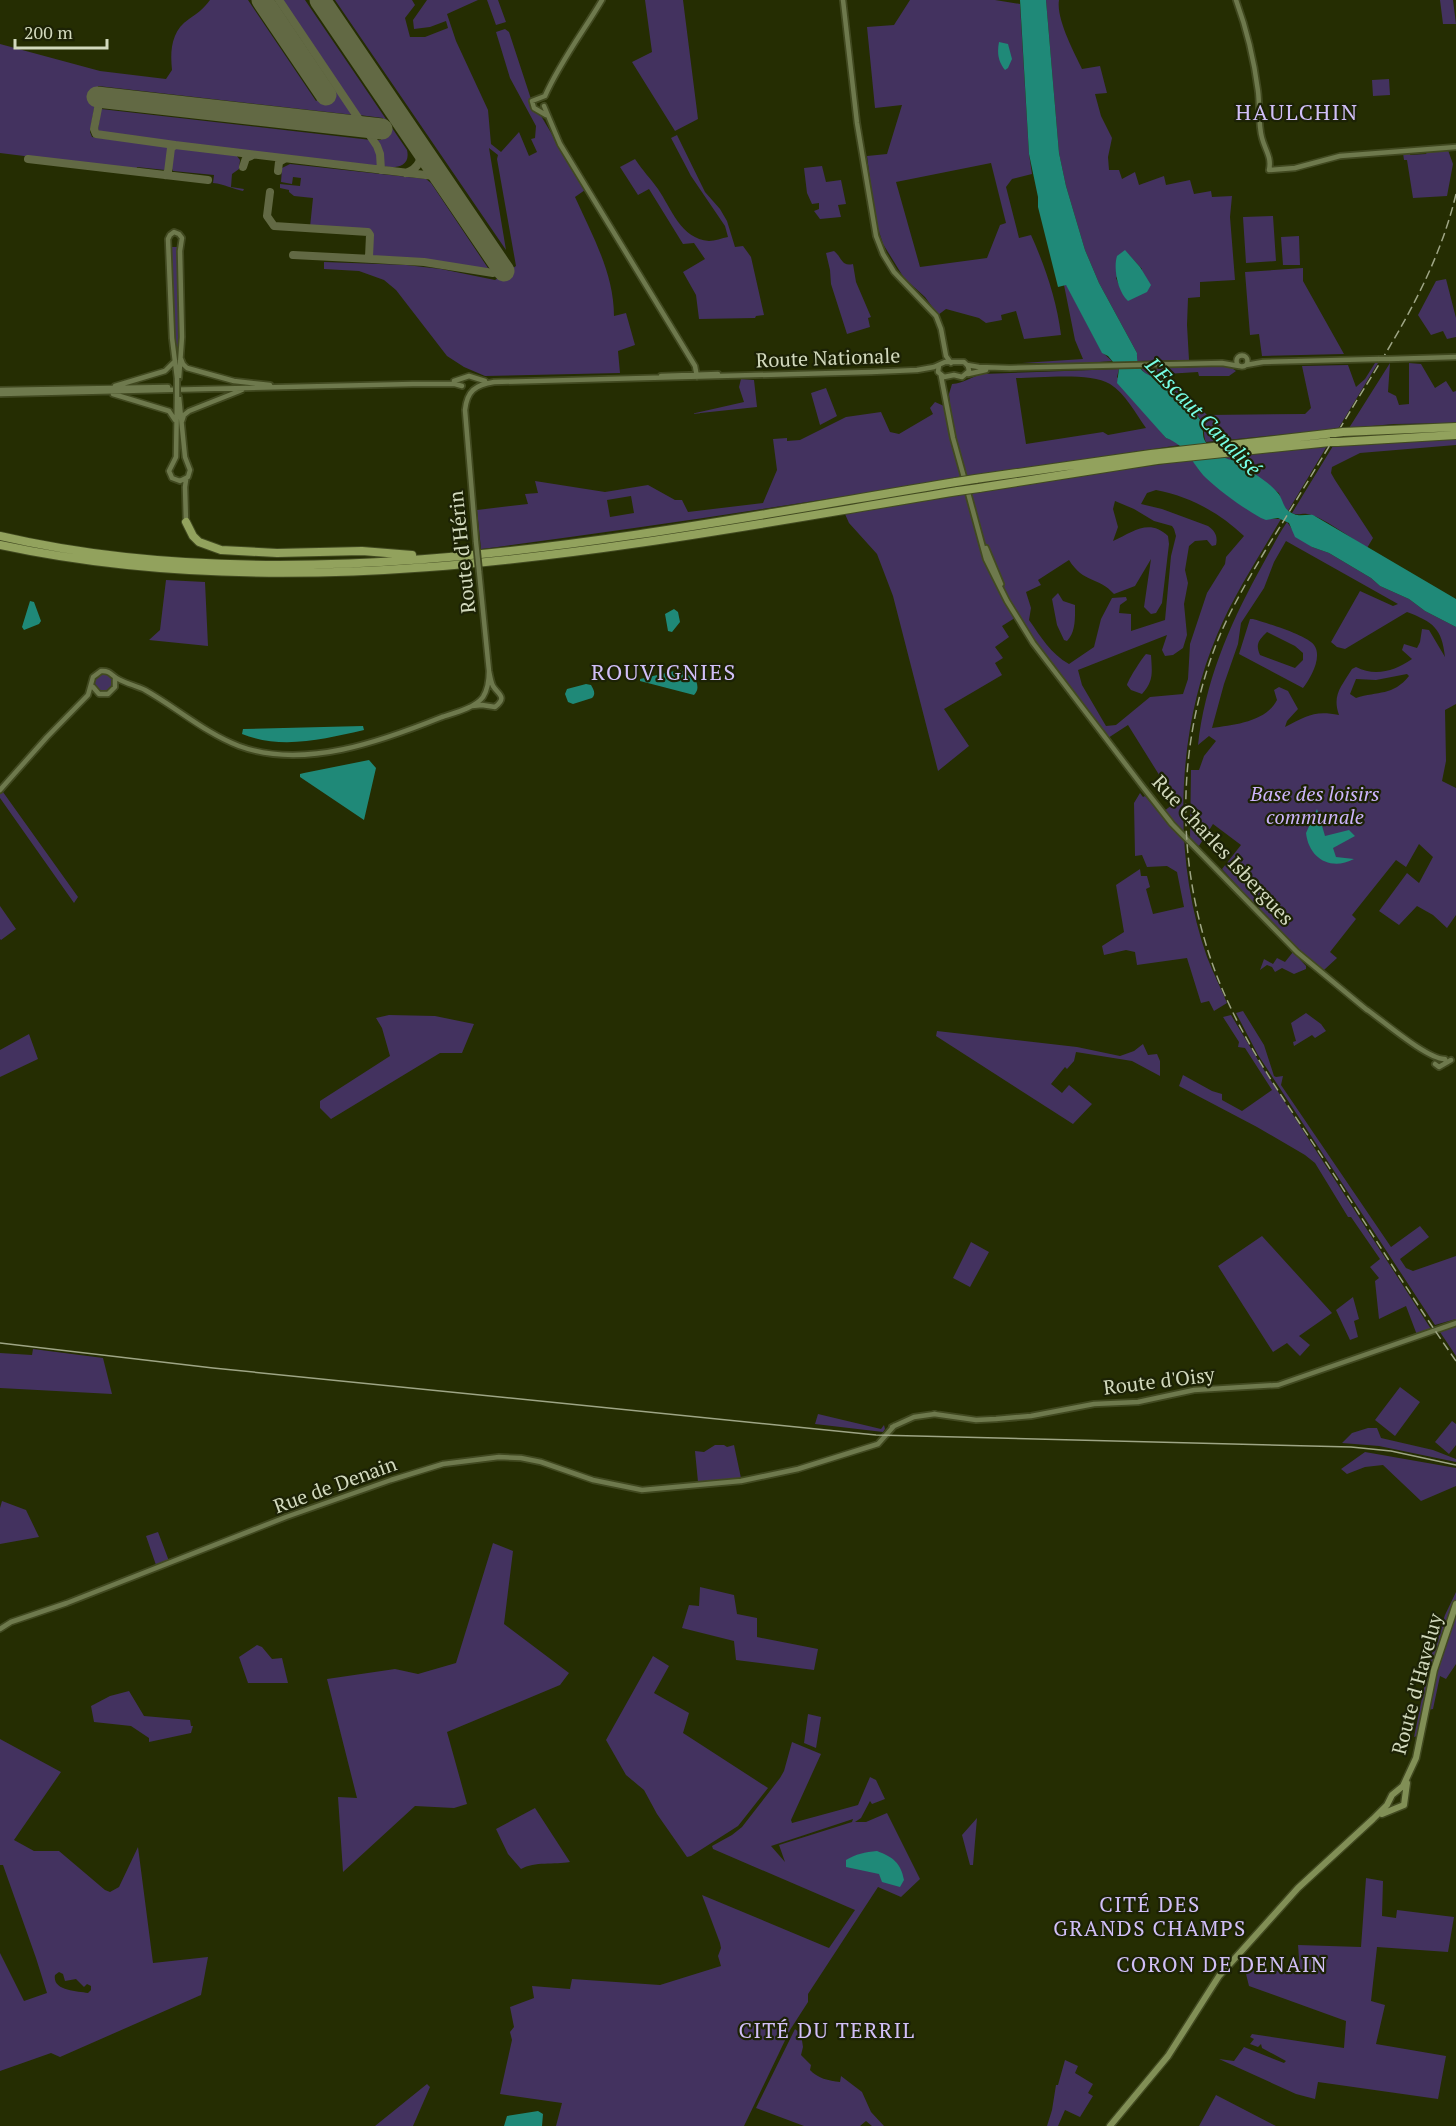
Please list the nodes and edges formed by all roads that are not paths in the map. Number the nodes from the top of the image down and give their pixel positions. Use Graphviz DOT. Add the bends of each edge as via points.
graph roads {
  1 [pos="602,0"];
  2 [pos="843,0"];
  3 [pos="1236,0"];
  4 [pos="542,102"];
  5 [pos="538,110"];
  6 [pos="560,144"];
  7 [pos="1456,147"];
  8 [pos="1270,163"];
  9 [pos="1287,168"];
  10 [pos="169,242"];
  11 [pos="181,243"];
  12 [pos="943,344"];
  13 [pos="180,357"];
  14 [pos="1456,357"];
  15 [pos="1238,358"];
  16 [pos="1247,358"];
  17 [pos="176,362"];
  18 [pos="1263,362"];
  19 [pos="951,363"];
  20 [pos="1222,363"];
  21 [pos="940,365"];
  22 [pos="967,365"];
  23 [pos="1246,365"];
  24 [pos="1239,366"];
  25 [pos="1010,368"];
  26 [pos="917,370"];
  27 [pos="967,374"];
  28 [pos="940,375"];
  29 [pos="695,376"];
  30 [pos="949,377"];
  31 [pos="178,378"];
  32 [pos="464,379"];
  33 [pos="475,379"];
  34 [pos="494,382"];
  35 [pos="413,384"];
  36 [pos="273,386"];
  37 [pos="317,386"];
  38 [pos="463,387"];
  39 [pos="247,388"];
  40 [pos="473,388"];
  41 [pos="102,390"];
  42 [pos="0,392"];
  43 [pos="946,399"];
  44 [pos="179,421"];
  45 [pos="1456,426"];
  46 [pos="465,430"];
  47 [pos="1456,435"];
  48 [pos="1336,437"];
  49 [pos="174,462"];
  50 [pos="186,462"];
  51 [pos="187,478"];
  52 [pos="957,486"];
  53 [pos="186,522"];
  54 [pos="0,536"];
  55 [pos="0,545"];
  56 [pos="453,555"];
  57 [pos="489,671"];
  58 [pos="115,677"];
  59 [pos="92,686"];
  60 [pos="137,687"];
  61 [pos="115,688"];
  62 [pos="495,689"];
  63 [pos="486,690"];
  64 [pos="99,694"];
  65 [pos="483,697"];
  66 [pos="81,704"];
  67 [pos="486,705"];
  68 [pos="467,708"];
  69 [pos="0,790"];
  70 [pos="1424,1052"];
  71 [pos="1447,1061"];
  72 [pos="1456,1323"];
  73 [pos="856,1452"];
  74 [pos="1456,1604"];
  75 [pos="0,1629"];
  76 [pos="1410,1772"];
  77 [pos="1396,1793"];
  78 [pos="1405,1797"];
  79 [pos="1390,1800"];
  80 [pos="1395,1807"];
  81 [pos="1374,1819"];
  82 [pos="1110,2126"];
  1 -- 4 [label="street"];
  2 -- 12 [label="street" via="873,226 880,248 902,281 934,314"];
  3 -- 8 [label="street" via="1248,34 1262,137"];
  4 -- 5 [label="street"];
  4 -- 5 [label="street" via="534,99 532,103"];
  4 -- 6 [label="street"];
  5 -- 6 [label="street" via="546,115"];
  6 -- 29 [label="street" via="696,368"];
  7 -- 9 [label="street" via="1340,156"];
  8 -- 9 [label="street"];
  8 -- 9 [label="street" via="1269,170"];
  10 -- 11 [label="street" via="175,246"];
  10 -- 11 [label="street" via="176,232"];
  10 -- 17 [label="street"];
  11 -- 13 [label="street"];
  12 -- 19 [label="street"];
  12 -- 21 [label="street, Rue Charles Isbergues"];
  13 -- 31 [label="street"];
  13 -- 36 [label="street" via="187,368 234,381"];
  14 -- 18 [label="street, bridge"];
  15 -- 16 [label="street"];
  15 -- 20 [label="street"];
  15 -- 24 [label="street"];
  16 -- 18 [label="street"];
  16 -- 23 [label="street"];
  17 -- 31 [label="street"];
  17 -- 41 [label="street" via="165,371"];
  18 -- 23 [label="street"];
  19 -- 21 [label="street, Route Nationale"];
  19 -- 22 [label="street, Route Nationale"];
  20 -- 24 [label="street"];
  20 -- 25 [label="street"];
  21 -- 26 [label="street, Route Nationale"];
  21 -- 28 [label="street, Rue Charles Isbergues"];
  22 -- 25 [label="street, Route Nationale"];
  22 -- 27 [label="street"];
  23 -- 24 [label="street"];
  25 -- 27 [label="street, Route Nationale"];
  26 -- 28 [label="street, Route Nationale"];
  26 -- 29 [label="street, Route Nationale"];
  27 -- 30 [label="street, Route Nationale"];
  28 -- 30 [label="street, Route Nationale"];
  28 -- 43 [label="street, Rue Charles Isbergues"];
  29 -- 34 [label="street, Route Nationale"];
  30 -- 43 [label="street"];
  31 -- 44 [label="street, bridge"];
  32 -- 33 [label="street"];
  32 -- 35 [label="street"];
  32 -- 38 [label="street, Route d'Hérin"];
  33 -- 34 [label="street"];
  33 -- 40 [label="street, Route d'Hérin"];
  34 -- 40 [label="street, Route Nationale"];
  35 -- 37 [label="street"];
  35 -- 38 [label="street"];
  36 -- 37 [label="street"];
  36 -- 41 [label="street"];
  37 -- 39 [label="street"];
  38 -- 40 [label="street"];
  38 -- 46 [label="street, Route d'Hérin"];
  39 -- 41 [label="street"];
  39 -- 44 [label="street" via="189,411"];
  40 -- 46 [label="street, Route d'Hérin" via="465,405"];
  41 -- 42 [label="street"];
  41 -- 44 [label="street" via="168,411"];
  43 -- 70 [label="street, Rue Charles Isbergues" via="954,443 988,565 1033,643 1170,822 1297,952"];
  44 -- 49 [label="street"];
  44 -- 50 [label="street"];
  45 -- 48 [label="highway"];
  46 -- 57 [label="street, Route d'Hérin, bridge"];
  47 -- 48 [label="highway"];
  48 -- 52 [label="highway, bridge" via="979,488"];
  48 -- 52 [label="highway, bridge" via="1151,454 975,479"];
  49 -- 50 [label="street"];
  49 -- 51 [label="street" via="169,468 171,477 179,481"];
  50 -- 51 [label="street" via="190,470"];
  51 -- 53 [label="street"];
  52 -- 55 [label="highway" via="610,546 392,569 290,573 188,570 92,561"];
  52 -- 56 [label="highway"];
  53 -- 56 [label="highway" via="196,540 221,550"];
  54 -- 56 [label="highway" via="97,553 215,563 333,563"];
  57 -- 62 [label="street, Route d'Hérin"];
  57 -- 63 [label="street, Route d'Hérin"];
  58 -- 59 [label="street" via="100,671"];
  58 -- 60 [label="street"];
  58 -- 61 [label="street"];
  59 -- 64 [label="street"];
  59 -- 66 [label="street"];
  60 -- 61 [label="street"];
  60 -- 68 [label="street" via="225,740 279,755 380,741"];
  61 -- 64 [label="street" via="108,694"];
  62 -- 63 [label="street"];
  62 -- 67 [label="street" via="501,694 500,702 495,707"];
  63 -- 65 [label="street"];
  64 -- 66 [label="street"];
  65 -- 67 [label="street"];
  65 -- 68 [label="street"];
  66 -- 69 [label="street"];
  67 -- 68 [label="street"];
  70 -- 71 [label="street, Rue Charles Isbergues"];
  70 -- 71 [label="street, Rue Charles Isbergues" via="1435,1064"];
  72 -- 73 [label="street, Route d'Oisy" via="1278,1386 1194,1390 1135,1403 1096,1404 991,1420 934,1414 909,1418 888,1430 878,1442"];
  73 -- 75 [label="street, Rue de Denain" via="741,1480 634,1489 538,1461 503,1457 449,1462 286,1518"];
  74 -- 76 [label="main road, Route d'Haveluy" via="1437,1658"];
  76 -- 77 [label="main road, Route d'Haveluy"];
  76 -- 78 [label="main road, Route d'Haveluy"];
  77 -- 78 [label="main road"];
  77 -- 79 [label="main road, Route d'Haveluy"];
  78 -- 80 [label="main road" via="1403,1806"];
  79 -- 80 [label="main road"];
  79 -- 81 [label="main road, Route d'Haveluy"];
  80 -- 81 [label="main road"];
  81 -- 82 [label="main road" via="1298,1888 1221,1974 1168,2056"];
}
